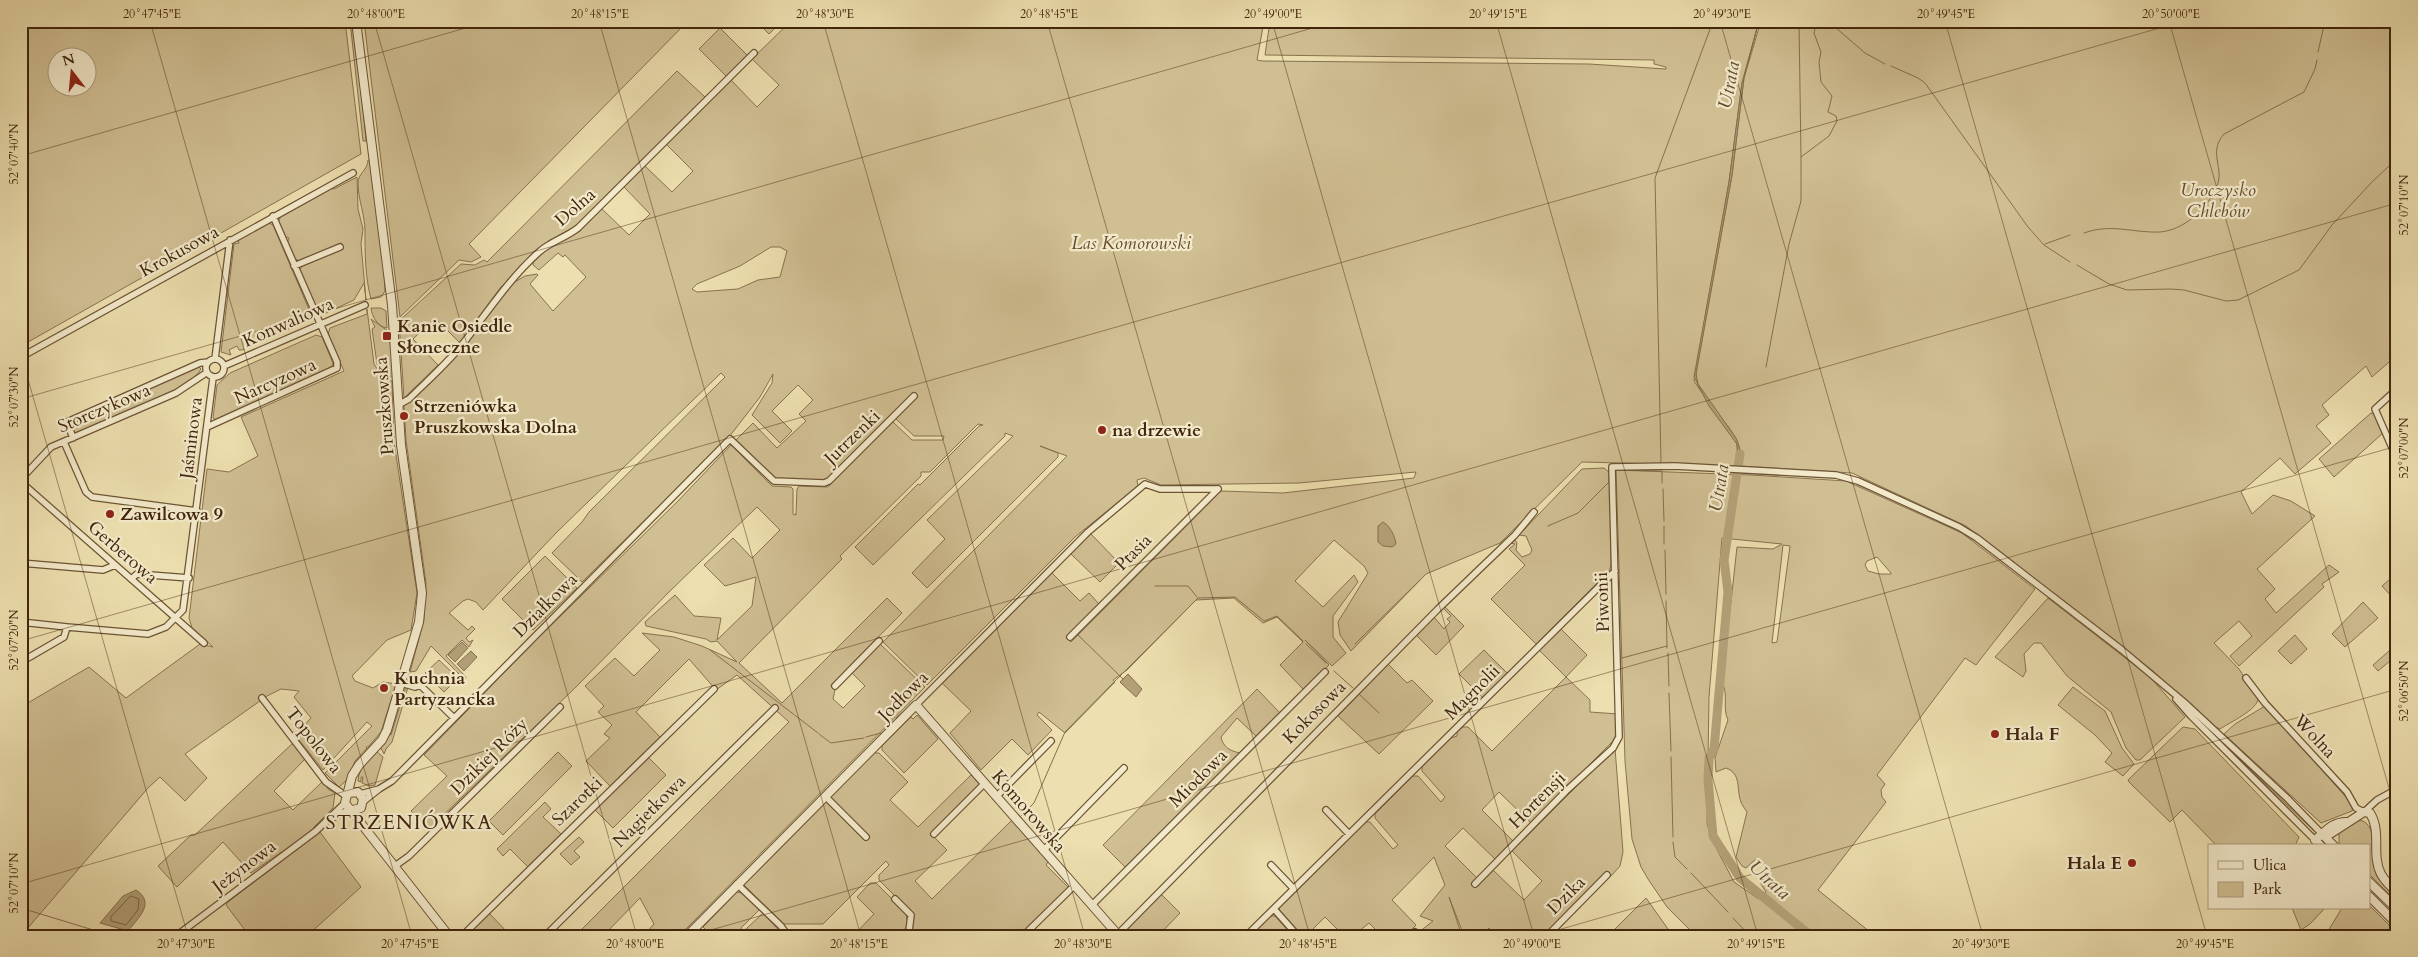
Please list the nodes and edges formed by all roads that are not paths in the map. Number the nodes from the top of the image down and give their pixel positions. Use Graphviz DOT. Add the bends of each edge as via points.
graph roads {
  1 [pos="356,21"];
  2 [pos="754,53"];
  3 [pos="353,173"];
  4 [pos="273,216"];
  5 [pos="230,240"];
  6 [pos="340,247"];
  7 [pos="294,266"];
  8 [pos="365,306"];
  9 [pos="320,324"];
  10 [pos="21,357"];
  11 [pos="216,359"];
  12 [pos="208,362"];
  13 [pos="224,366"];
  14 [pos="206,373"];
  15 [pos="213,378"];
  16 [pos="2397,389"];
  17 [pos="914,396"];
  18 [pos="398,405"];
  19 [pos="207,427"];
  20 [pos="73,438"];
  21 [pos="730,439"];
  22 [pos="2397,440"];
  23 [pos="64,442"];
  24 [pos="2391,445"];
  25 [pos="2397,459"];
  26 [pos="21,480"];
  27 [pos="1145,484"];
  28 [pos="197,510"];
  29 [pos="1534,512"];
  30 [pos="21,563"];
  31 [pos="115,565"];
  32 [pos="1615,571"];
  33 [pos="189,578"];
  34 [pos="131,579"];
  35 [pos="176,618"];
  36 [pos="21,622"];
  37 [pos="67,627"];
  38 [pos="1070,637"];
  39 [pos="880,641"];
  40 [pos="204,643"];
  41 [pos="21,662"];
  42 [pos="1325,672"];
  43 [pos="2246,678"];
  44 [pos="401,683"];
  45 [pos="834,686"];
  46 [pos="714,688"];
  47 [pos="2175,697"];
  48 [pos="262,698"];
  49 [pos="916,705"];
  50 [pos="560,707"];
  51 [pos="775,708"];
  52 [pos="454,718"];
  53 [pos="1619,737"];
  54 [pos="1051,741"];
  55 [pos="1124,768"];
  56 [pos="985,783"];
  57 [pos="2397,789"];
  58 [pos="825,796"];
  59 [pos="997,796"];
  60 [pos="354,801"];
  61 [pos="1326,810"];
  62 [pos="2364,812"];
  63 [pos="934,834"];
  64 [pos="1349,834"];
  65 [pos="2322,834"];
  66 [pos="866,837"];
  67 [pos="2315,840"];
  68 [pos="2319,844"];
  69 [pos="2332,844"];
  70 [pos="1042,851"];
  71 [pos="1271,865"];
  72 [pos="395,866"];
  73 [pos="1607,875"];
  74 [pos="2370,883"];
  75 [pos="737,884"];
  76 [pos="1475,884"];
  77 [pos="1074,886"];
  78 [pos="1294,888"];
  79 [pos="2397,892"];
  80 [pos="2370,897"];
  81 [pos="895,899"];
  82 [pos="1092,906"];
  83 [pos="1274,909"];
  84 [pos="2397,909"];
  85 [pos="2397,924"];
  86 [pos="1118,935"];
  87 [pos="176,936"];
  88 [pos="449,936"];
  89 [pos="462,936"];
  90 [pos="545,936"];
  91 [pos="687,936"];
  92 [pos="788,936"];
  93 [pos="904,936"];
  94 [pos="1023,936"];
  95 [pos="1246,936"];
  96 [pos="1298,936"];
  97 [pos="1547,936"];
  1 -- 18 [label="street, Pruszkowska" via="392,305"];
  2 -- 18 [label="street, Dolna" via="578,228 533,257 496,299 465,342 409,399"];
  3 -- 4 [label="street, Krokusowa"];
  4 -- 5 [label="street, Krokusowa"];
  4 -- 7 [label="street"];
  5 -- 10 [label="street, Krokusowa"];
  5 -- 11 [label="street"];
  6 -- 7 [label="street"];
  7 -- 9 [label="street"];
  8 -- 9 [label="street, Konwaliowa"];
  9 -- 13 [label="street, Konwaliowa"];
  9 -- 19 [label="street, Narcyzowa" via="337,363 336,370"];
  11 -- 12 [label="street"];
  11 -- 13 [label="street"];
  12 -- 14 [label="street"];
  12 -- 20 [label="street" via="67,422"];
  13 -- 15 [label="street" via="222,375"];
  14 -- 15 [label="street"];
  14 -- 20 [label="street, Storczykowa" via="176,393"];
  15 -- 19 [label="street, Jaśminowa"];
  16 -- 24 [label="street" via="2375,408"];
  17 -- 21 [label="street, Jutrzenki" via="824,483 774,481"];
  18 -- 44 [label="street, Pruszkowska" via="422,593 419,622"];
  19 -- 28 [label="street, Jaśminowa"];
  20 -- 23 [label="street, Storczykowa"];
  21 -- 52 [label="street, Działkowa"];
  22 -- 24 [label="street"];
  23 -- 26 [label="street, Storczykowa" via="48,449"];
  23 -- 28 [label="street" via="86,492 92,497"];
  24 -- 25 [label="street"];
  26 -- 31 [label="street, Gerberowa"];
  27 -- 38 [label="street, Ptasia" via="1160,489 1218,489"];
  27 -- 49 [label="street, Jodłowa" via="1088,532"];
  28 -- 33 [label="street, Jaśminowa"];
  29 -- 86 [label="street, Kokosowa" via="1515,535 1370,677"];
  30 -- 31 [label="street" via="103,570"];
  31 -- 34 [label="street, Gerberowa"];
  32 -- 47 [label="street, Piwonii" via="1612,467 1742,469 1847,477 1959,526 1977,538 2122,650"];
  32 -- 53 [label="street, Piwonii"];
  32 -- 64 [label="street, Magnolii"];
  33 -- 34 [label="street" via="137,574"];
  33 -- 35 [label="street, Jaśminowa" via="185,607"];
  34 -- 35 [label="street, Gerberowa"];
  35 -- 37 [label="street" via="163,629 148,634"];
  35 -- 40 [label="street, Gerberowa"];
  36 -- 37 [label="street"];
  37 -- 41 [label="street" via="64,637"];
  39 -- 45 [label="street"];
  42 -- 82 [label="street, Miodowa"];
  43 -- 62 [label="street, Wolna" via="2270,709 2347,792 2356,808"];
  44 -- 52 [label="street" via="415,687 420,685"];
  44 -- 60 [label="street, Pruszkowska" via="386,732 352,776"];
  46 -- 89 [label="street, Szarotki"];
  47 -- 65 [label="street" via="2229,743"];
  47 -- 67 [label="street"];
  48 -- 60 [label="street, Topolowa" via="326,782"];
  49 -- 56 [label="street, Komorowska"];
  49 -- 58 [label="street, Jodłowa"];
  50 -- 72 [label="street, Dzikiej Róży" via="409,856"];
  51 -- 90 [label="street, Nagietkowa"];
  52 -- 60 [label="street, Działkowa" via="392,781"];
  53 -- 76 [label="street, Hortensji" via="1613,748"];
  54 -- 59 [label="street"];
  55 -- 70 [label="street"];
  56 -- 59 [label="street, Komorowska"];
  56 -- 63 [label="street"];
  57 -- 62 [label="street"];
  58 -- 66 [label="street"];
  58 -- 75 [label="street, Jodłowa"];
  59 -- 70 [label="street, Komorowska"];
  60 -- 72 [label="street" via="366,827"];
  60 -- 87 [label="street, Jeżynowa"];
  61 -- 64 [label="street"];
  62 -- 65 [label="street"];
  62 -- 79 [label="street" via="2370,813 2374,819 2378,864 2386,882"];
  64 -- 78 [label="street, Magnolii"];
  65 -- 67 [label="street"];
  65 -- 69 [label="street"];
  67 -- 68 [label="street"];
  70 -- 77 [label="street, Komorowska"];
  71 -- 78 [label="street"];
  72 -- 88 [label="street"];
  73 -- 97 [label="street, Dzika"];
  74 -- 84 [label="street"];
  75 -- 91 [label="street, Jodłowa"];
  75 -- 92 [label="street"];
  77 -- 82 [label="street, Komorowska"];
  77 -- 94 [label="street"];
  78 -- 83 [label="street, Magnolii"];
  80 -- 85 [label="street"];
  81 -- 93 [label="street" via="911,915 909,931"];
  82 -- 86 [label="street, Komorowska"];
  83 -- 95 [label="street, Magnolii"];
  83 -- 96 [label="street"];
}
